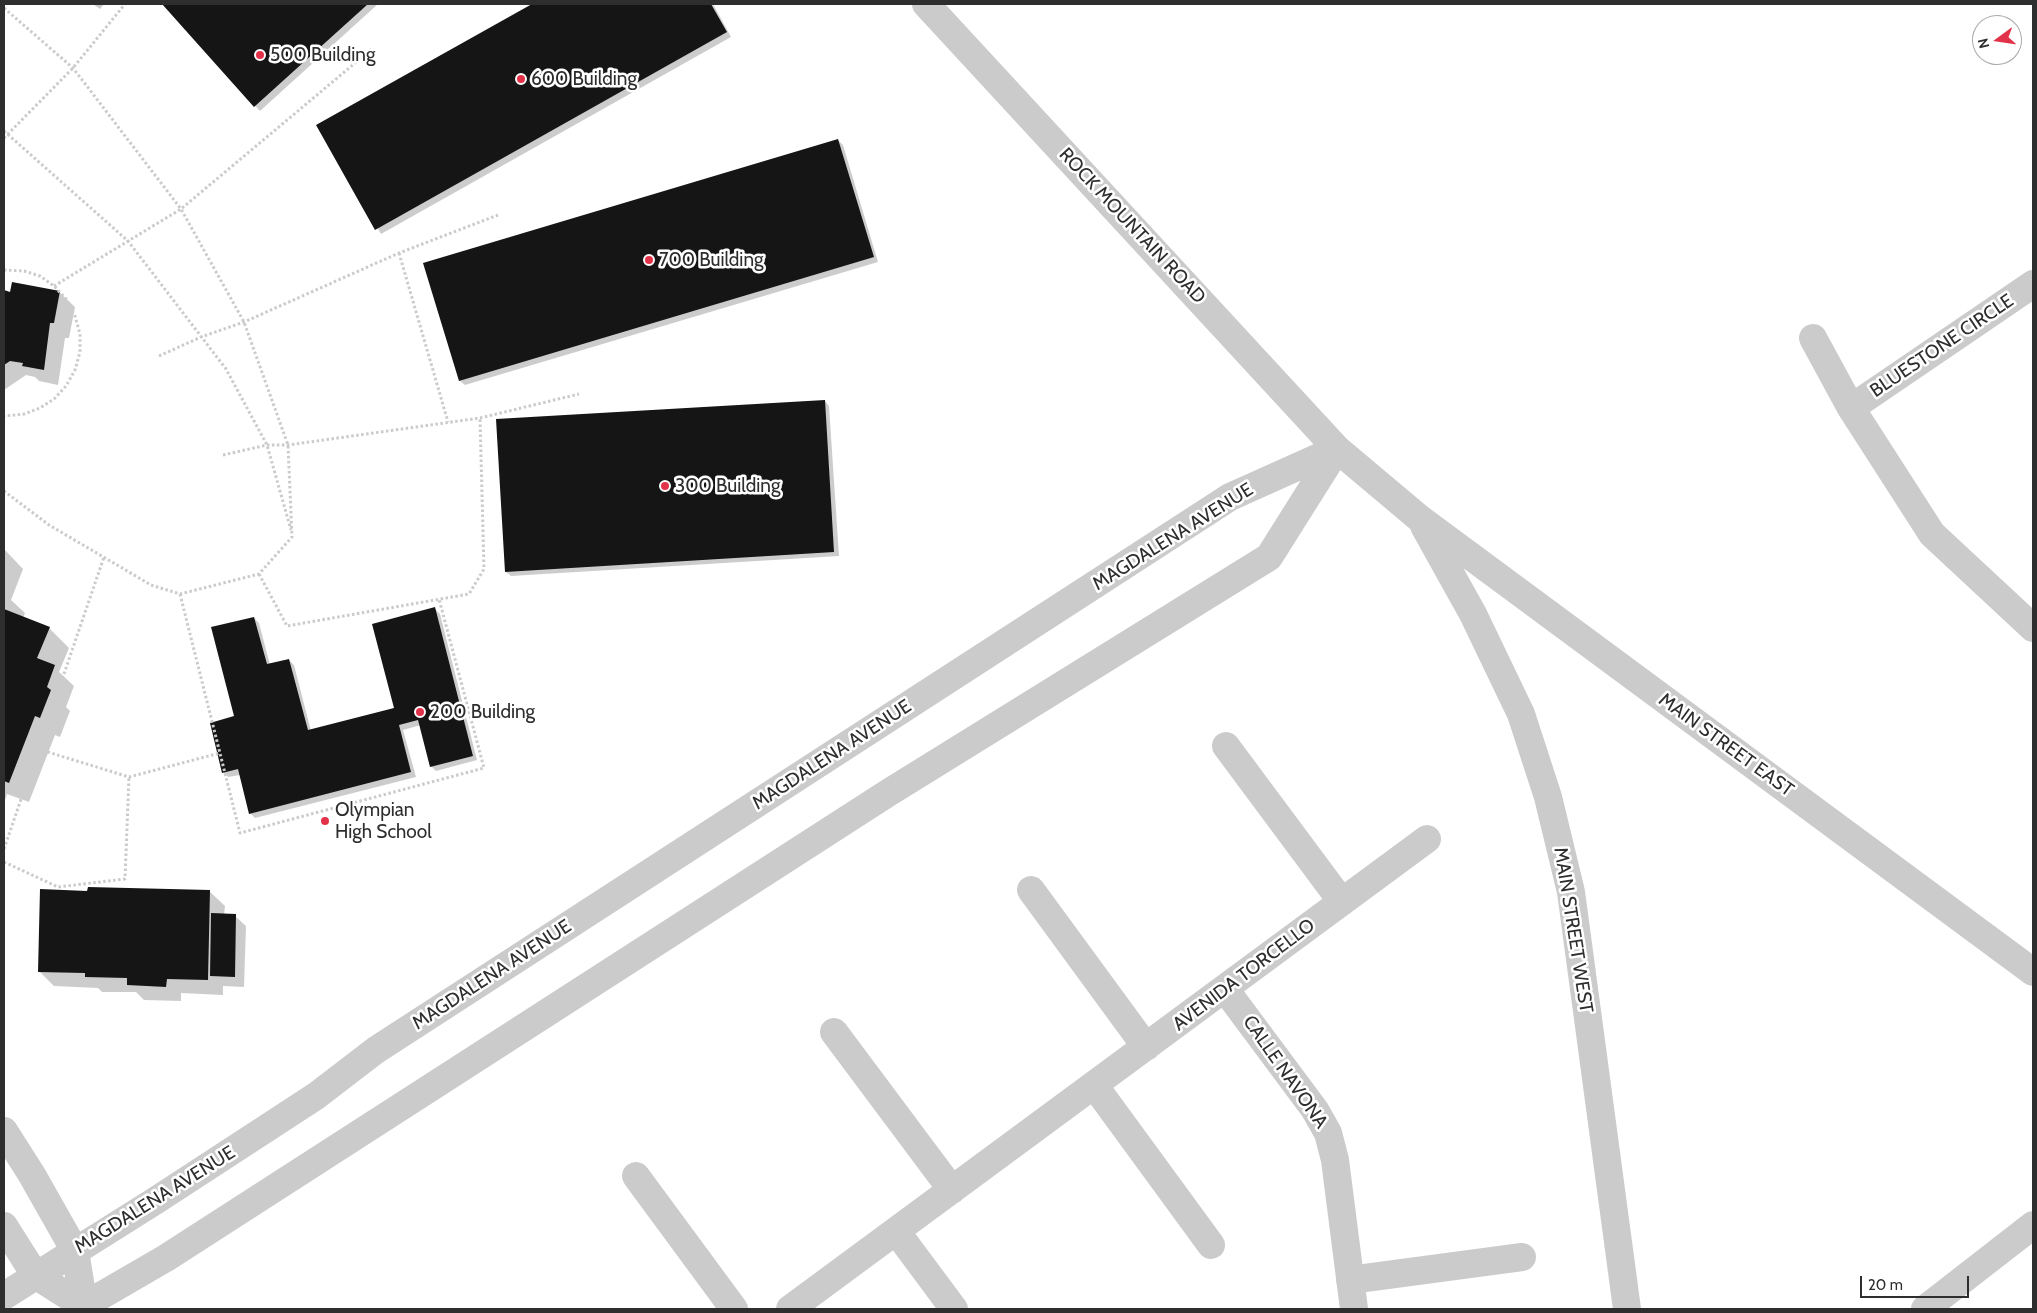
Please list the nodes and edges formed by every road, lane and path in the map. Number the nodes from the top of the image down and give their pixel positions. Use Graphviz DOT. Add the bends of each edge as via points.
graph roads {
  1 [pos="125,4"];
  2 [pos="926,4"];
  3 [pos="4,8"];
  4 [pos="373,48"];
  5 [pos="74,68"];
  6 [pos="6,133"];
  7 [pos="4,138"];
  8 [pos="181,209"];
  9 [pos="498,215"];
  10 [pos="128,241"];
  11 [pos="399,253"];
  12 [pos="4,270"];
  13 [pos="2033,284"];
  14 [pos="54,286"];
  15 [pos="244,322"];
  16 [pos="201,337"];
  17 [pos="1812,338"];
  18 [pos="160,356"];
  19 [pos="579,394"];
  20 [pos="1851,408"];
  21 [pos="4,416"];
  22 [pos="480,418"];
  23 [pos="448,422"];
  24 [pos="267,445"];
  25 [pos="288,445"];
  26 [pos="1338,449"];
  27 [pos="223,455"];
  28 [pos="4,491"];
  29 [pos="1420,518"];
  30 [pos="292,537"];
  31 [pos="104,557"];
  32 [pos="259,574"];
  33 [pos="180,594"];
  34 [pos="439,599"];
  35 [pos="2033,628"];
  36 [pos="1226,746"];
  37 [pos="38,749"];
  38 [pos="220,753"];
  39 [pos="129,777"];
  40 [pos="1427,839"];
  41 [pos="4,849"];
  42 [pos="4,862"];
  43 [pos="1031,890"];
  44 [pos="1342,902"];
  45 [pos="2033,972"];
  46 [pos="1225,989"];
  47 [pos="834,1032"];
  48 [pos="1146,1047"];
  49 [pos="1094,1085"];
  50 [pos="4,1131"];
  51 [pos="636,1176"];
  52 [pos="952,1190"];
  53 [pos="2033,1225"];
  54 [pos="4,1226"];
  55 [pos="896,1231"];
  56 [pos="1211,1245"];
  57 [pos="75,1251"];
  58 [pos="1522,1257"];
  59 [pos="35,1276"];
  60 [pos="1350,1280"];
  61 [pos="4,1296"];
  62 [pos="83,1308"];
  63 [pos="734,1309"];
  64 [pos="790,1309"];
  65 [pos="954,1309"];
  66 [pos="1354,1309"];
  67 [pos="1627,1309"];
  68 [pos="1925,1309"];
  1 -- 5 [label="path"];
  2 -- 26 [label="street, ROCK MOUNTAIN ROAD"];
  3 -- 5 [label="path"];
  4 -- 8 [label="path"];
  5 -- 6 [label="path"];
  5 -- 8 [label="path"];
  6 -- 7 [label="path"];
  6 -- 10 [label="path"];
  8 -- 10 [label="path"];
  8 -- 15 [label="path"];
  9 -- 11 [label="path"];
  10 -- 14 [label="path"];
  10 -- 16 [label="path"];
  11 -- 15 [label="path"];
  11 -- 23 [label="path"];
  12 -- 14 [label="path" via="40,276"];
  13 -- 20 [label="street, BLUESTONE CIRCLE"];
  14 -- 21 [label="path" via="76,316 80,352 75,370 54,399 24,414"];
  15 -- 16 [label="path"];
  15 -- 25 [label="path"];
  16 -- 18 [label="path"];
  16 -- 24 [label="path" via="226,370"];
  17 -- 20 [label="street, BLUESTONE CIRCLE"];
  19 -- 22 [label="path"];
  20 -- 35 [label="street, BLUESTONE CIRCLE" via="1932,534"];
  22 -- 23 [label="path"];
  22 -- 34 [label="path" via="484,569 469,594"];
  23 -- 25 [label="path"];
  24 -- 25 [label="path"];
  24 -- 27 [label="path"];
  24 -- 30 [label="path"];
  25 -- 30 [label="path"];
  26 -- 29 [label="street, ROCK MOUNTAIN ROAD"];
  26 -- 57 [label="street, MAGDALENA AVENUE" via="1230,497 376,1050 316,1096"];
  26 -- 62 [label="street" via="1269,557 880,799 166,1258"];
  28 -- 31 [label="path" via="49,526"];
  29 -- 45 [label="street, MAIN STREET EAST"];
  29 -- 67 [label="street, MAIN STREET WEST" via="1473,614 1521,714 1548,798 1570,892"];
  30 -- 32 [label="path"];
  31 -- 33 [label="path" via="150,584"];
  31 -- 37 [label="path"];
  32 -- 33 [label="path"];
  32 -- 34 [label="path" via="287,626"];
  33 -- 38 [label="path"];
  34 -- 38 [label="path" via="484,768 240,833"];
  36 -- 44 [label="street"];
  37 -- 39 [label="path"];
  37 -- 41 [label="path"];
  38 -- 39 [label="path"];
  39 -- 42 [label="path" via="125,879 58,887"];
  40 -- 44 [label="street, AVENIDA TORCELLO"];
  43 -- 48 [label="street"];
  44 -- 46 [label="street, AVENIDA TORCELLO"];
  46 -- 48 [label="street, AVENIDA TORCELLO"];
  46 -- 60 [label="street, CALLE NAVONA" via="1315,1110 1328,1133 1335,1160"];
  47 -- 52 [label="street"];
  48 -- 49 [label="street, AVENIDA TORCELLO"];
  49 -- 52 [label="street, AVENIDA TORCELLO"];
  49 -- 56 [label="street"];
  50 -- 57 [label="street"];
  51 -- 63 [label="street"];
  52 -- 55 [label="street, AVENIDA TORCELLO"];
  53 -- 68 [label="street"];
  54 -- 59 [label="street"];
  55 -- 64 [label="street, AVENIDA TORCELLO"];
  55 -- 65 [label="street"];
  57 -- 59 [label="street, MAGDALENA AVENUE"];
  57 -- 62 [label="street"];
  58 -- 60 [label="street"];
  59 -- 61 [label="street, MAGDALENA AVENUE"];
  59 -- 62 [label="street"];
  60 -- 66 [label="street, CALLE NAVONA"];
}
